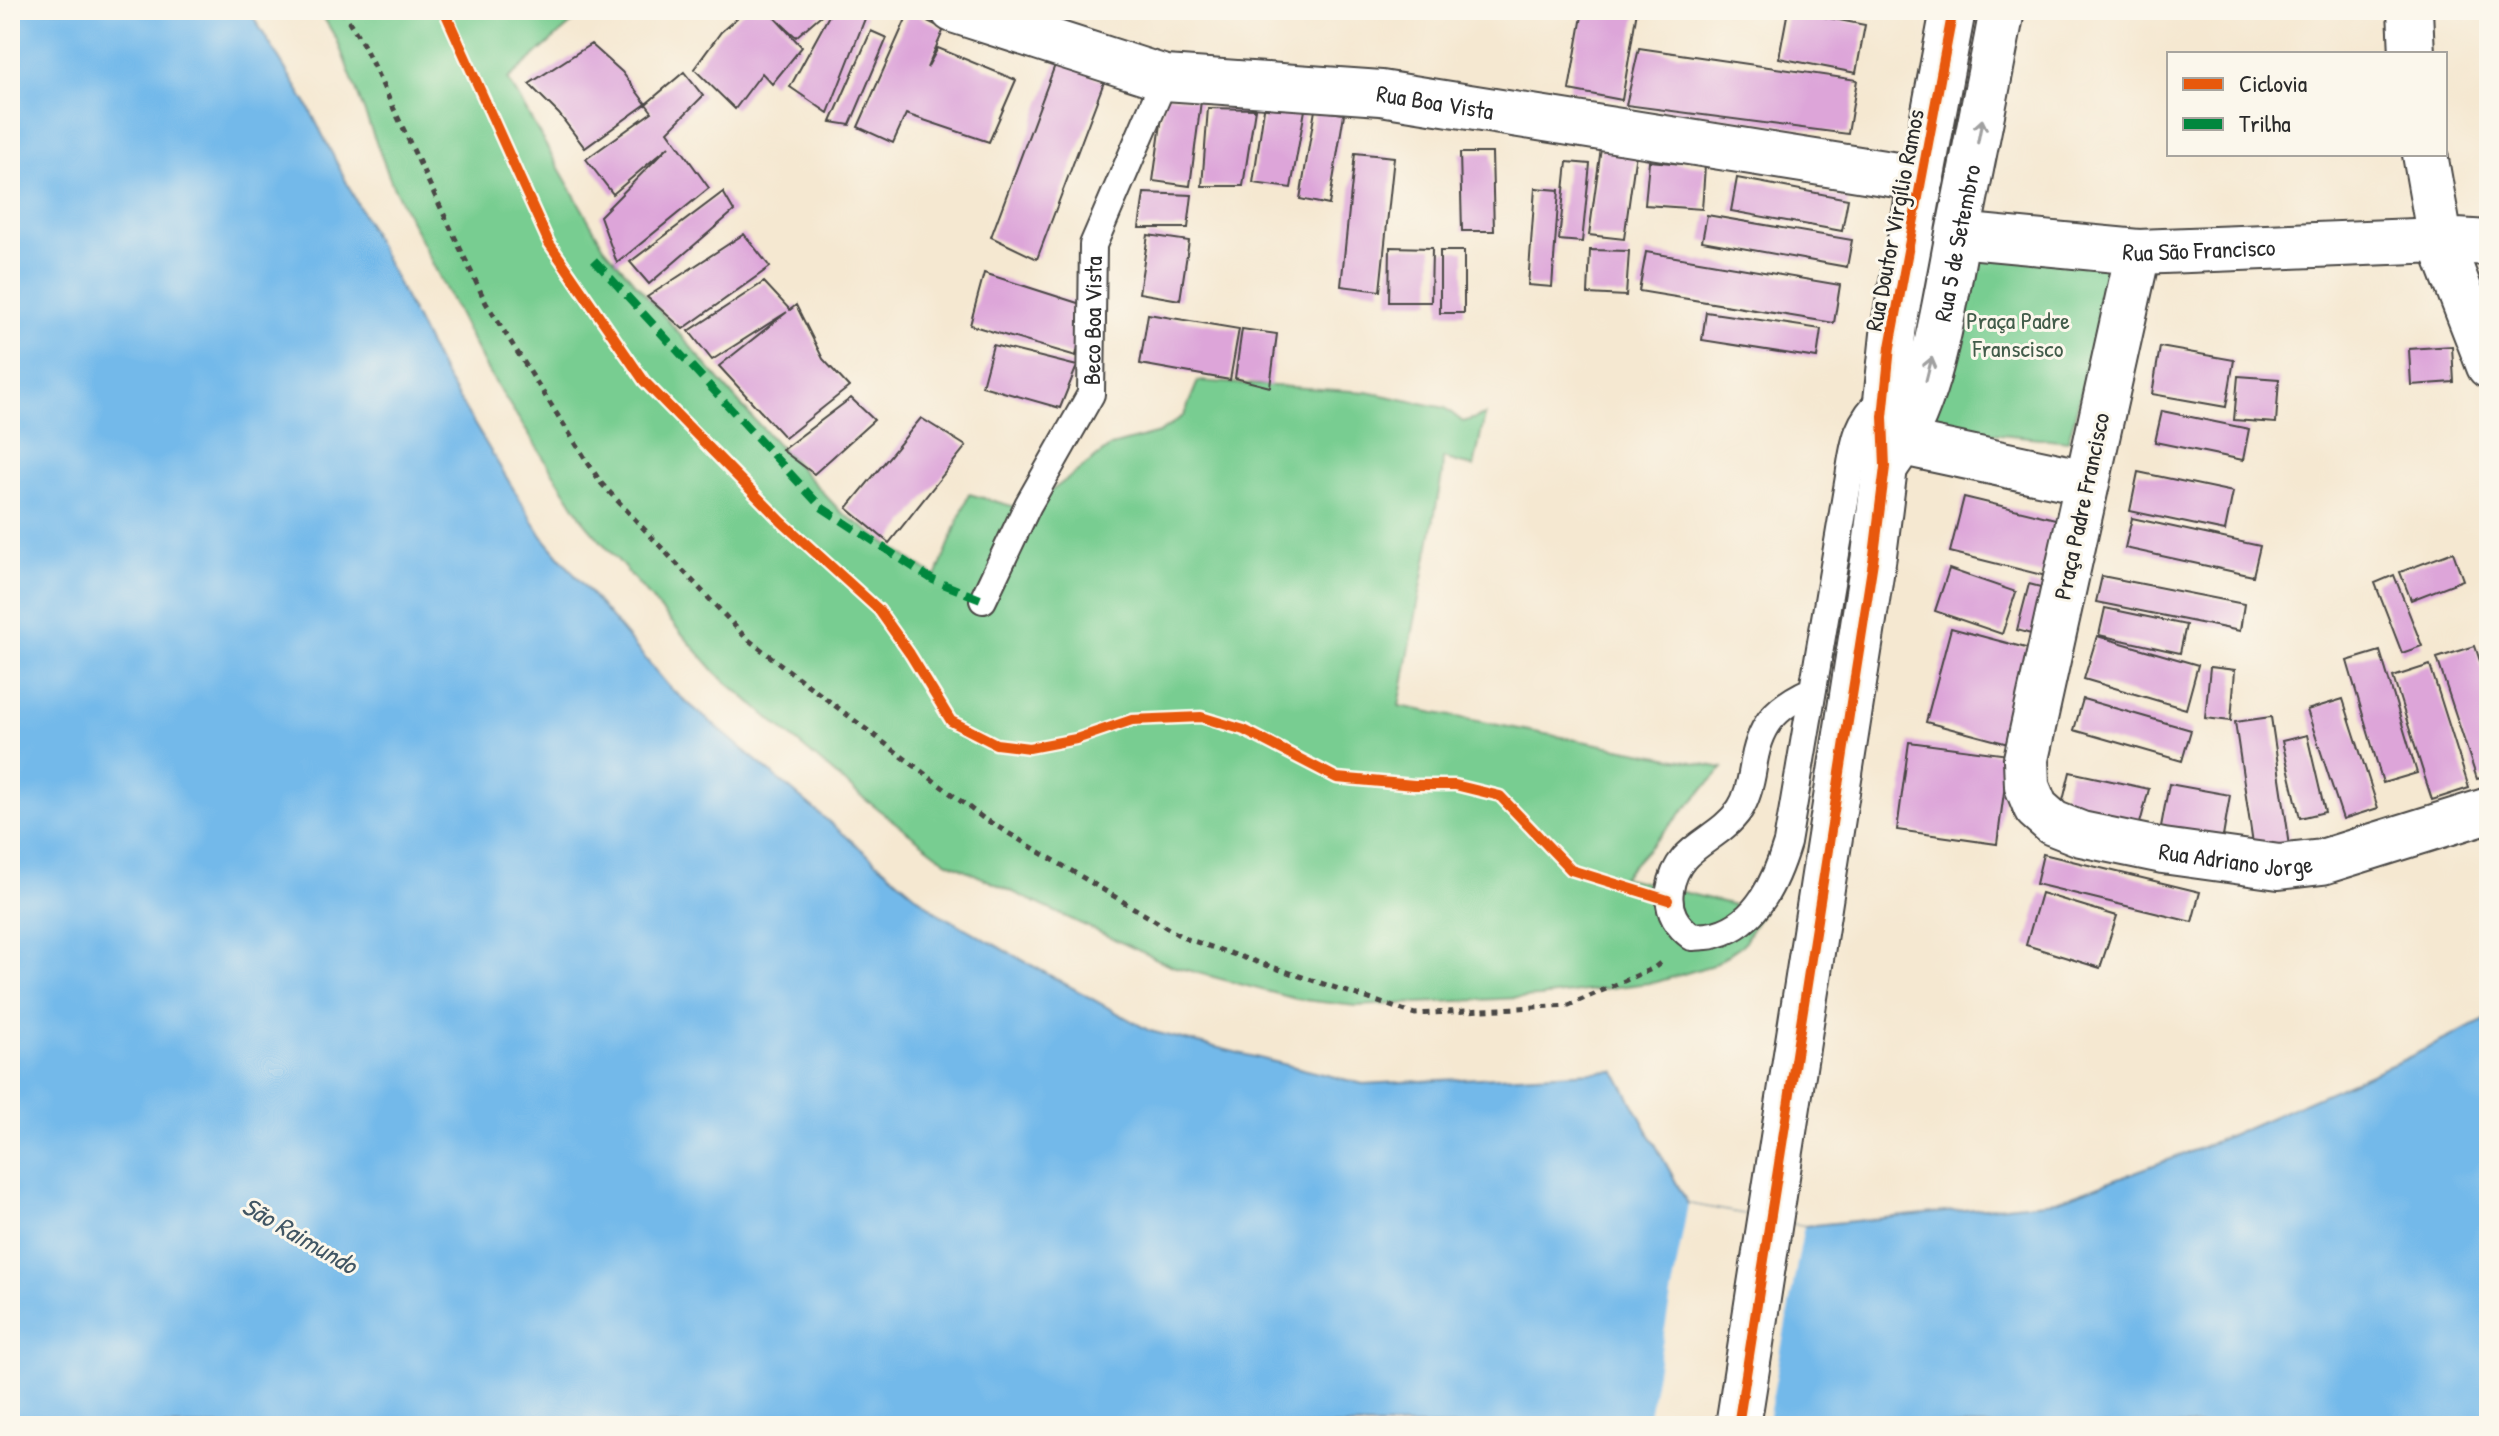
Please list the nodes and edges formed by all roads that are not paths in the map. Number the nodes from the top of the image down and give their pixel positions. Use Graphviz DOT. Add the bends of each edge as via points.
graph roads {
  1 [pos="953,10"];
  2 [pos="1953,10"];
  3 [pos="2002,10"];
  4 [pos="2410,10"];
  5 [pos="2412,52"];
  6 [pos="1165,78"];
  7 [pos="2425,156"];
  8 [pos="1922,179"];
  9 [pos="1958,235"];
  10 [pos="2440,240"];
  11 [pos="2489,243"];
  12 [pos="2138,252"];
  13 [pos="2489,366"];
  14 [pos="1886,393"];
  15 [pos="1890,450"];
  16 [pos="2086,482"];
  17 [pos="983,600"];
  18 [pos="1813,690"];
  19 [pos="2026,759"];
  20 [pos="2489,810"];
  21 [pos="1738,1426"];
  1 -- 6 [label="street, Rua Boa Vista"];
  2 -- 8 [label="street, Rua Doutor Virgílio Ramos"];
  9 -- 3 [label="street, Rua 5 de Setembro, one-way"];
  4 -- 5 [label="street"];
  6 -- 8 [label="street, Rua Boa Vista" via="1381,93"];
  6 -- 17 [label="lane, Beco Boa Vista" via="1093,245 1091,394 1028,505"];
  7 -- 10 [label="street"];
  8 -- 14 [label="street, Rua Doutor Virgílio Ramos"];
  9 -- 12 [label="street, Rua São Francisco"];
  15 -- 9 [label="street, Rua 5 de Setembro, one-way" via="1925,382"];
  10 -- 11 [label="street, Rua São Francisco"];
  10 -- 12 [label="street, Rua São Francisco"];
  10 -- 13 [label="street"];
  12 -- 16 [label="street, Praça Padre Francisco"];
  14 -- 15 [label="street, Rua Doutor Virgílio Ramos"];
  14 -- 18 [label="lane" via="1859,425 1853,449"];
  15 -- 16 [label="street"];
  15 -- 21 [label="street, Rua 5 de Setembro"];
  16 -- 19 [label="street, Praça Padre Francisco"];
  18 -- 18 [label="lane" via="1793,698 1767,723 1756,745 1741,808 1687,853 1672,874 1668,900 1676,924 1692,937 1717,935 1742,923 1778,873"];
  19 -- 20 [label="street, Rua Adriano Jorge" via="2027,786 2036,808 2053,823 2163,851 2279,867 2322,862"];
}
